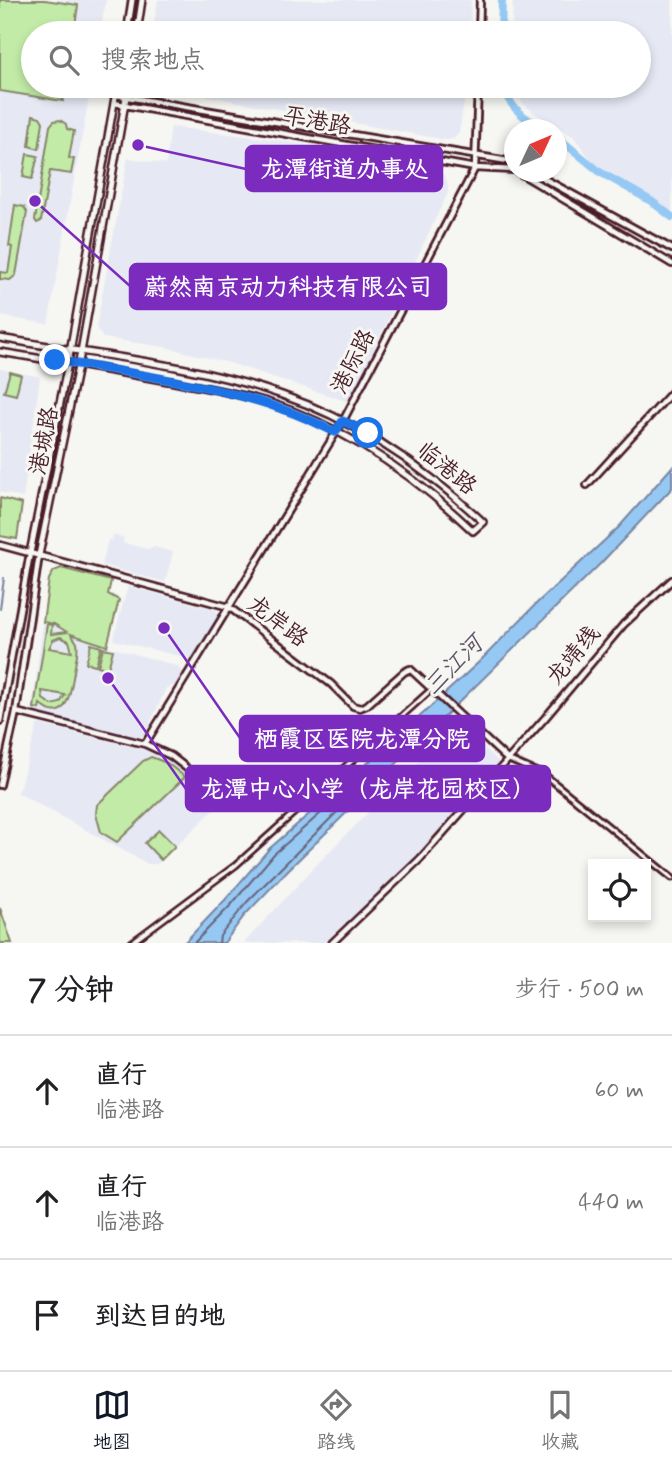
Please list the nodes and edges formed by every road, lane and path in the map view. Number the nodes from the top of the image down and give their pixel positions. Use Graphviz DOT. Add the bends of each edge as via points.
graph roads {
  1 [pos="132,0"];
  2 [pos="142,0"];
  3 [pos="480,0"];
  4 [pos="129,21"];
  5 [pos="139,21"];
  6 [pos="479,21"];
  7 [pos="115,98"];
  8 [pos="126,98"];
  9 [pos="132,98"];
  10 [pos="478,98"];
  11 [pos="114,103"];
  12 [pos="125,106"];
  13 [pos="476,156"];
  14 [pos="504,160"];
  15 [pos="475,168"];
  16 [pos="504,170"];
  17 [pos="534,182"];
  18 [pos="550,182"];
  19 [pos="672,249"];
  20 [pos="672,264"];
  21 [pos="0,338"];
  22 [pos="69,350"];
  23 [pos="0,352"];
  24 [pos="81,352"];
  25 [pos="68,363"];
  26 [pos="78,365"];
  27 [pos="672,392"];
  28 [pos="343,421"];
  29 [pos="335,432"];
  30 [pos="587,485"];
  31 [pos="0,545"];
  32 [pos="30,553"];
  33 [pos="39,555"];
  34 [pos="672,580"];
  35 [pos="229,607"];
  36 [pos="432,688"];
  37 [pos="16,712"];
  38 [pos="0,721"];
  39 [pos="145,744"];
  40 [pos="507,760"];
  41 [pos="0,785"];
  42 [pos="216,791"];
  43 [pos="672,878"];
  44 [pos="131,943"];
  45 [pos="332,943"];
  1 -- 4 [label="main road"];
  2 -- 5 [label="main road"];
  3 -- 6 [label="street"];
  7 -- 11 [label="main road, 港城路"];
  8 -- 12 [label="main road, 港城路"];
  9 -- 13 [label="street, 平港路"];
  10 -- 13 [label="street, 港际路"];
  11 -- 12 [label="street, 平港路"];
  11 -- 22 [label="main road, 港城路"];
  12 -- 15 [label="street, 平港路"];
  12 -- 24 [label="main road, 港城路"];
  13 -- 14 [label="street, 平港路"];
  13 -- 15 [label="street, 港际路"];
  15 -- 16 [label="street, 平港路"];
  15 -- 28 [label="street, 港际路"];
  17 -- 20 [label="street, 平港路"];
  18 -- 19 [label="street"];
  21 -- 22 [label="main road, 临港路"];
  22 -- 24 [label="main road, 临港路"];
  22 -- 25 [label="main road, 港城路"];
  23 -- 25 [label="main road, 临港路"];
  24 -- 26 [label="main road, 港城路"];
  24 -- 28 [label="main road, 临港路" via="214,375 283,395"];
  25 -- 26 [label="main road, 临港路"];
  25 -- 32 [label="main road, 港城路"];
  26 -- 29 [label="main road, 临港路" via="268,402"];
  26 -- 33 [label="main road, 港城路"];
  27 -- 30 [label="street"];
  28 -- 29 [label="street, 港际路"];
  28 -- 29 [label="main road, 临港路" via="395,450 482,522 473,531 389,460"];
  29 -- 35 [label="street, 港际路"];
  31 -- 32 [label="street, 龙岸路"];
  32 -- 33 [label="street, 龙岸路"];
  32 -- 38 [label="street"];
  33 -- 35 [label="street, 龙岸路"];
  33 -- 37 [label="street"];
  34 -- 40 [label="street, 龙靖线" via="624,624"];
  35 -- 36 [label="street, 龙岸路" via="353,706 367,705 410,670"];
  35 -- 39 [label="street, 港际路"];
  36 -- 40 [label="street"];
  36 -- 44 [label="street" via="236,865"];
  37 -- 39 [label="street"];
  37 -- 41 [label="street"];
  39 -- 42 [label="street" via="171,757"];
  40 -- 43 [label="street" via="547,776"];
  40 -- 45 [label="street, 龙靖线" via="421,859"];
}
